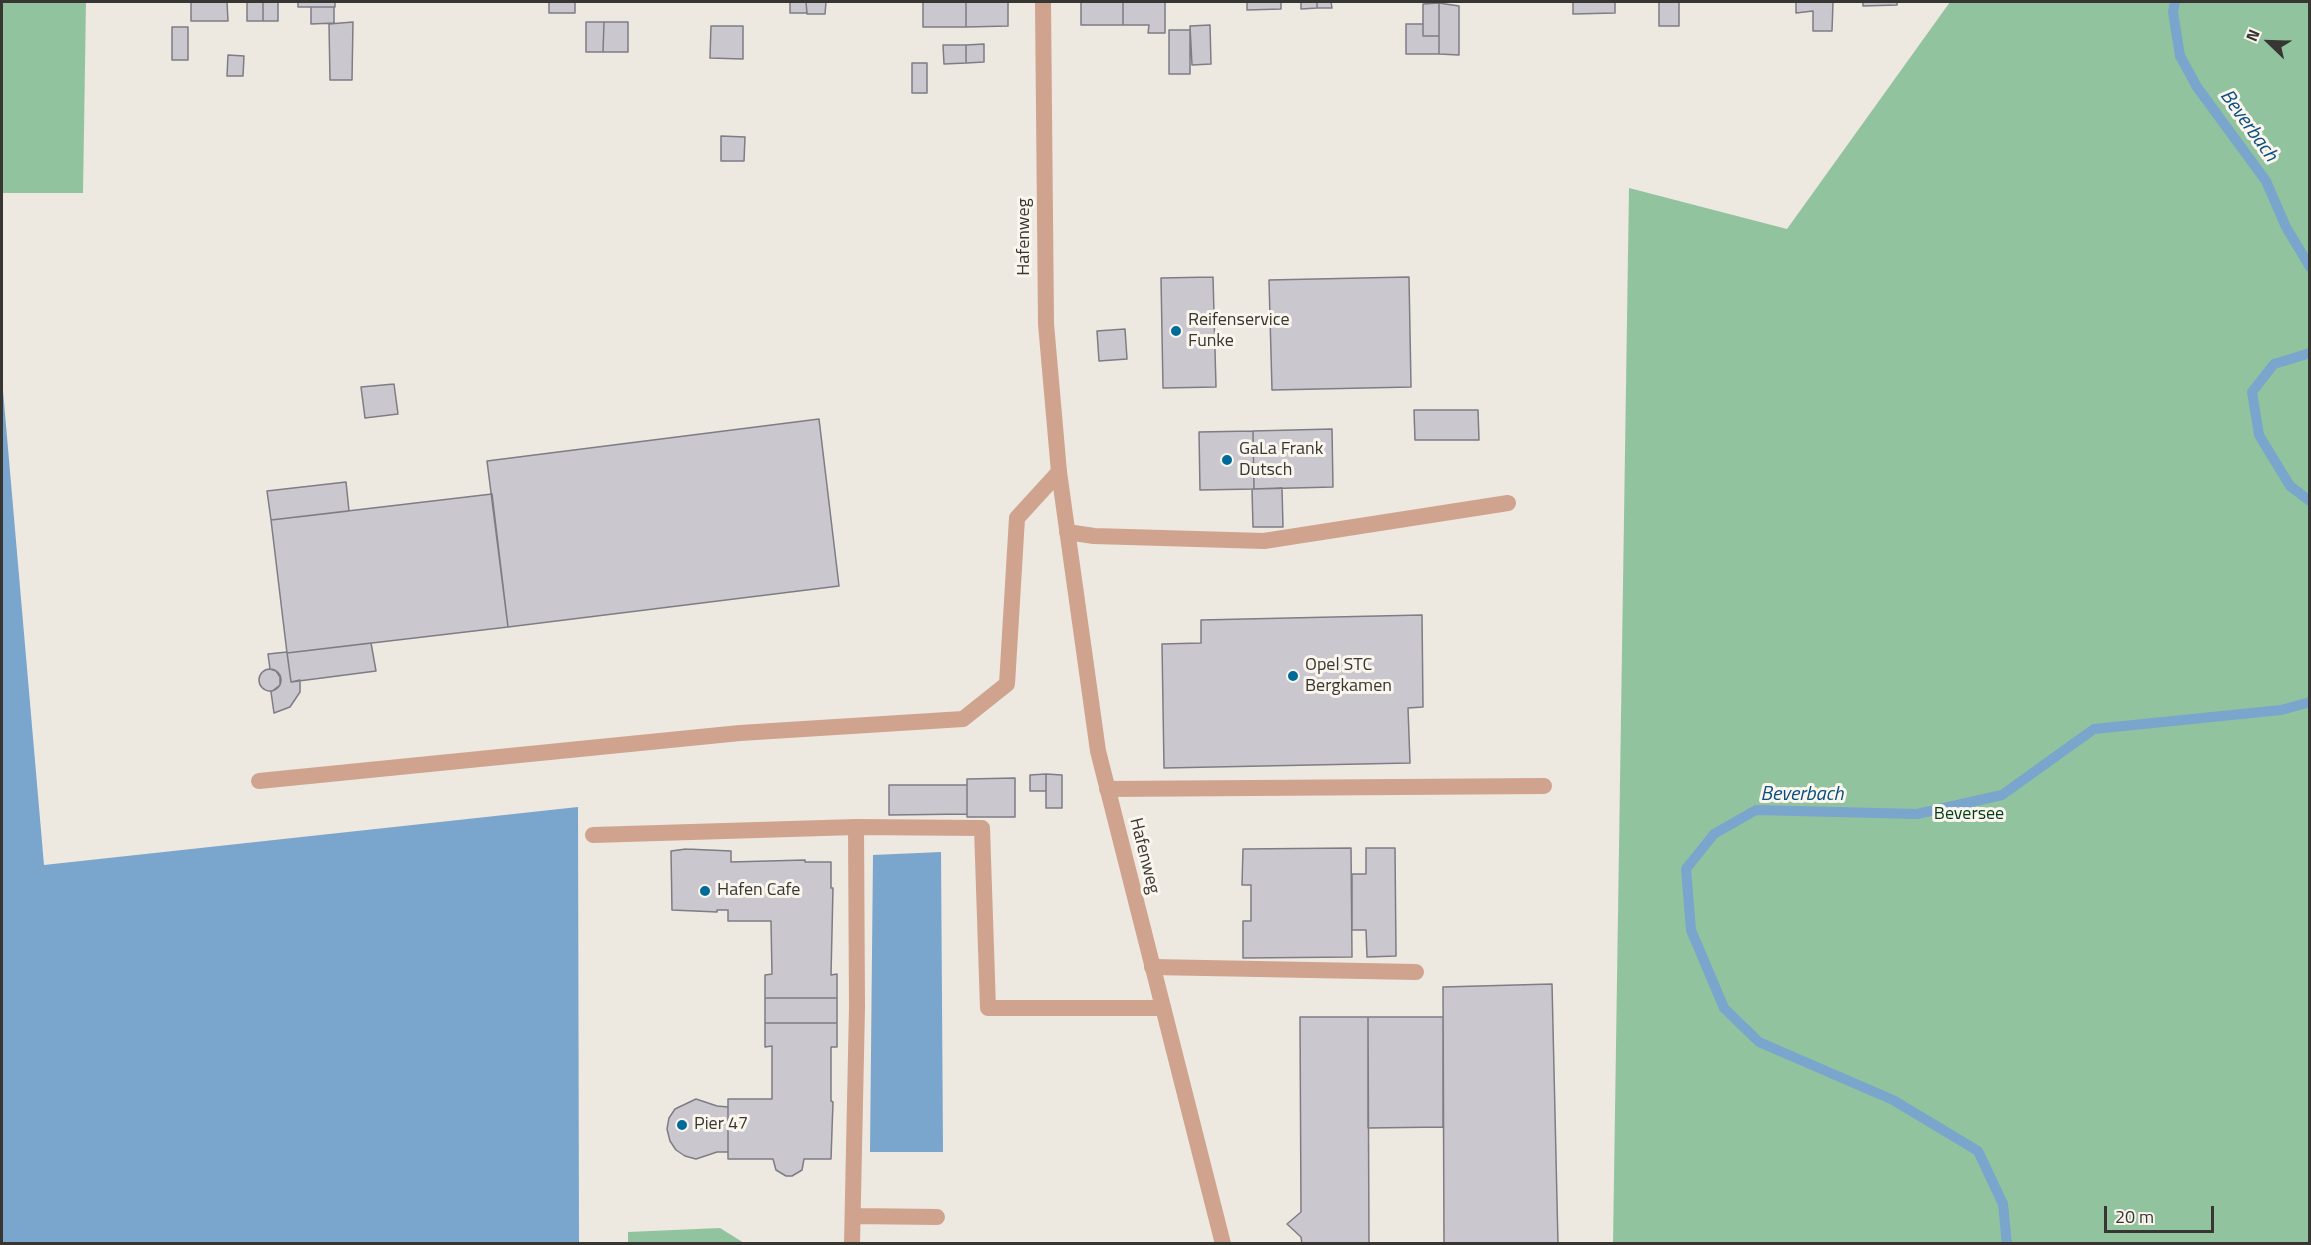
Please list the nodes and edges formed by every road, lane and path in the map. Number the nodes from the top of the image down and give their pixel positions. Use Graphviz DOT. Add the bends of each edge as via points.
graph roads {
  1 [pos="1043,2"];
  2 [pos="1059,472"];
  3 [pos="1508,503"];
  4 [pos="1067,532"];
  5 [pos="259,781"];
  6 [pos="1544,786"];
  7 [pos="1107,789"];
  8 [pos="856,828"];
  9 [pos="593,835"];
  10 [pos="1152,967"];
  11 [pos="1416,972"];
  12 [pos="1163,1008"];
  13 [pos="854,1216"];
  14 [pos="936,1217"];
  15 [pos="852,1244"];
  16 [pos="1223,1244"];
  1 -- 2 [label="street, Hafenweg" via="1046,324"];
  2 -- 4 [label="street, Hafenweg"];
  2 -- 5 [label="street" via="1017,518 1007,684 963,719 740,733"];
  3 -- 4 [label="street" via="1264,541"];
  4 -- 7 [label="street, Hafenweg" via="1098,751"];
  6 -- 7 [label="street"];
  7 -- 10 [label="street, Hafenweg"];
  8 -- 9 [label="street"];
  8 -- 12 [label="street" via="982,828 988,1008"];
  8 -- 13 [label="street"];
  10 -- 11 [label="street"];
  10 -- 12 [label="street, Hafenweg"];
  12 -- 16 [label="street, Hafenweg"];
  13 -- 14 [label="street"];
  13 -- 15 [label="street"];
}
